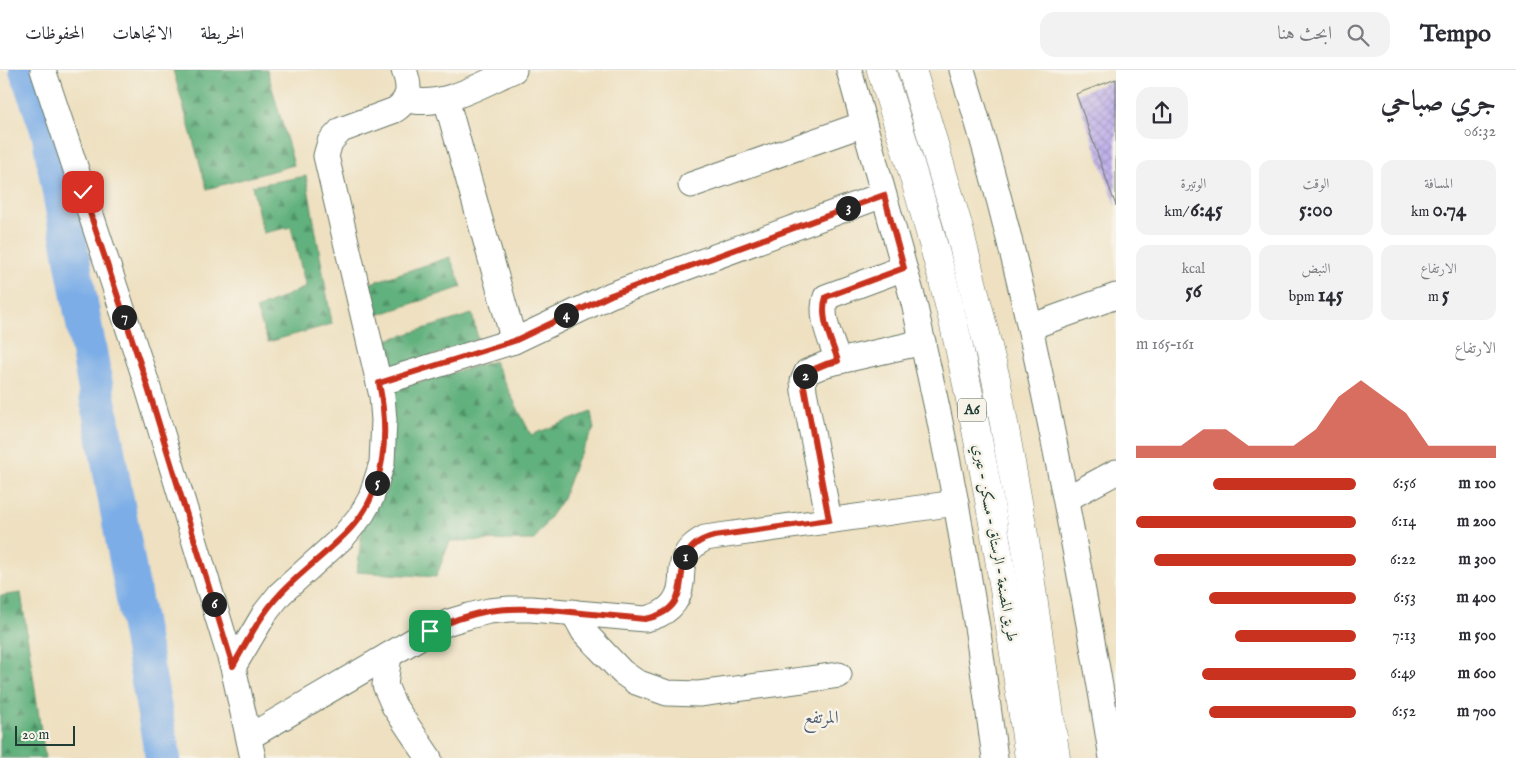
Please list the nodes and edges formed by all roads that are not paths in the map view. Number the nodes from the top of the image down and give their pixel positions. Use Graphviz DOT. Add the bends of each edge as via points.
graph roads {
  1 [pos="43,70"];
  2 [pos="404,70"];
  3 [pos="514,70"];
  4 [pos="849,70"];
  5 [pos="881,70"];
  6 [pos="912,70"];
  7 [pos="962,70"];
  8 [pos="406,99"];
  9 [pos="446,99"];
  10 [pos="864,124"];
  11 [pos="690,185"];
  12 [pos="884,195"];
  13 [pos="904,268"];
  14 [pos="1116,296"];
  15 [pos="1030,327"];
  16 [pos="514,341"];
  17 [pos="922,342"];
  18 [pos="838,361"];
  19 [pos="379,383"];
  20 [pos="1116,472"];
  21 [pos="1066,499"];
  22 [pos="956,503"];
  23 [pos="829,520"];
  24 [pos="573,612"];
  25 [pos="389,655"];
  26 [pos="233,666"];
  27 [pos="839,675"];
  28 [pos="251,748"];
  29 [pos="429,758"];
  30 [pos="995,758"];
  31 [pos="1029,758"];
  32 [pos="1056,758"];
  33 [pos="1112,758"];
  1 -- 26 [label="street" via="144,375"];
  2 -- 8 [label="street" via="409,83"];
  3 -- 9 [label="street"];
  4 -- 10 [label="street"];
  5 -- 31 [label="highway, طريق المصنعة - الرستاق - مسكن - عبري / A6" via="934,243 959,346 991,508"];
  6 -- 32 [label="highway, طريق المصنعة - الرستاق - مسكن - عبري / A6" via="958,225 996,379 1025,541"];
  7 -- 15 [label="street" via="1003,213"];
  8 -- 9 [label="street" via="423,103"];
  8 -- 19 [label="street" via="395,110 341,130 330,142 326,156"];
  9 -- 16 [label="street"];
  10 -- 11 [label="street"];
  10 -- 12 [label="street"];
  12 -- 13 [label="street"];
  12 -- 16 [label="street" via="611,295"];
  13 -- 17 [label="street"];
  13 -- 18 [label="street" via="826,297 824,319"];
  14 -- 15 [label="street"];
  15 -- 21 [label="street"];
  16 -- 19 [label="street"];
  17 -- 18 [label="street"];
  17 -- 22 [label="street"];
  18 -- 23 [label="street" via="807,372 803,381"];
  19 -- 26 [label="street" via="384,445 371,498 353,526 270,607"];
  20 -- 21 [label="street"];
  21 -- 33 [label="street"];
  22 -- 23 [label="street"];
  22 -- 30 [label="street"];
  23 -- 24 [label="street" via="714,536 698,542 683,561 678,596 665,612 655,617 645,619"];
  24 -- 25 [label="street" via="489,611 449,622"];
  24 -- 27 [label="street" via="584,632 622,672 667,693 699,694"];
  25 -- 28 [label="street"];
  25 -- 29 [label="street" via="385,685 394,706"];
  26 -- 28 [label="street"];
}
